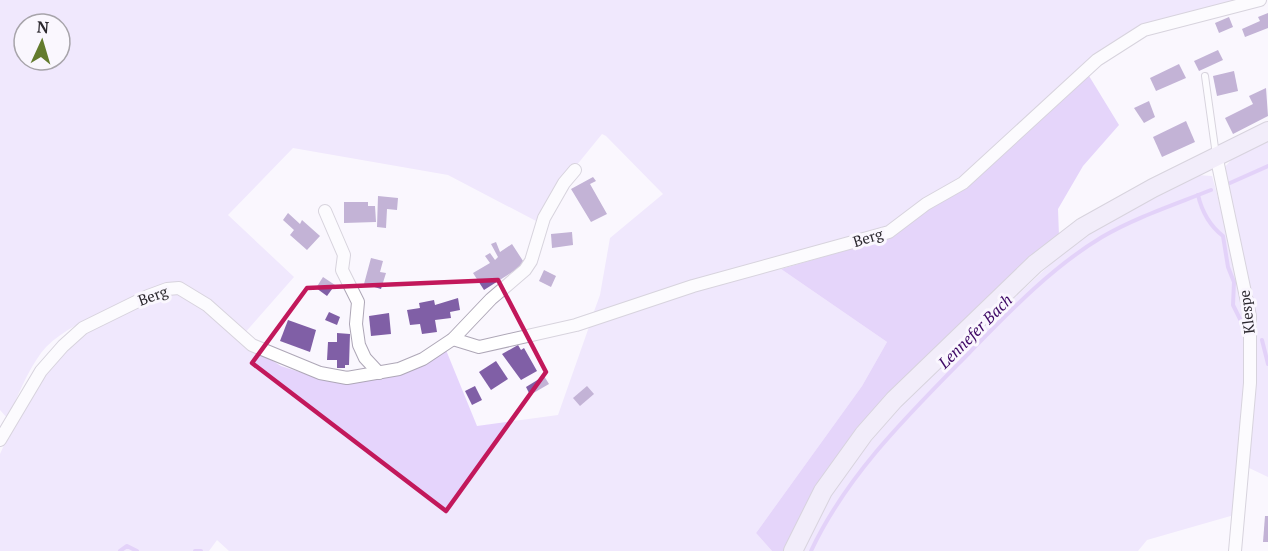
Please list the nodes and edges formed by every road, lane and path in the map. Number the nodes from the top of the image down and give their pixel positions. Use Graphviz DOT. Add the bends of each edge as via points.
graph roads {
  1 [pos="1260,0"];
  2 [pos="1205,76"];
  3 [pos="1268,131"];
  4 [pos="1216,155"];
  5 [pos="576,170"];
  6 [pos="325,211"];
  7 [pos="453,339"];
  8 [pos="379,373"];
  9 [pos="0,440"];
  10 [pos="793,551"];
  11 [pos="1235,551"];
  1 -- 7 [label="street, Berg" via="1144,30 1097,60 963,183 889,232 693,286 576,325 479,347"];
  2 -- 4 [label="lane, Klespe"];
  3 -- 4 [label="main road"];
  4 -- 10 [label="main road" via="1083,227 1035,264 864,434 823,491"];
  4 -- 11 [label="street, Klespe" via="1250,316 1250,383"];
  5 -- 7 [label="street, Berg" via="544,218 525,270 490,298"];
  6 -- 8 [label="street" via="344,255 342,270 358,302 359,345"];
  7 -- 8 [label="street, Berg" via="423,359"];
  8 -- 9 [label="street, Berg" via="347,378 301,366 252,345 188,292 167,289 83,328 63,346 41,371"];
}
